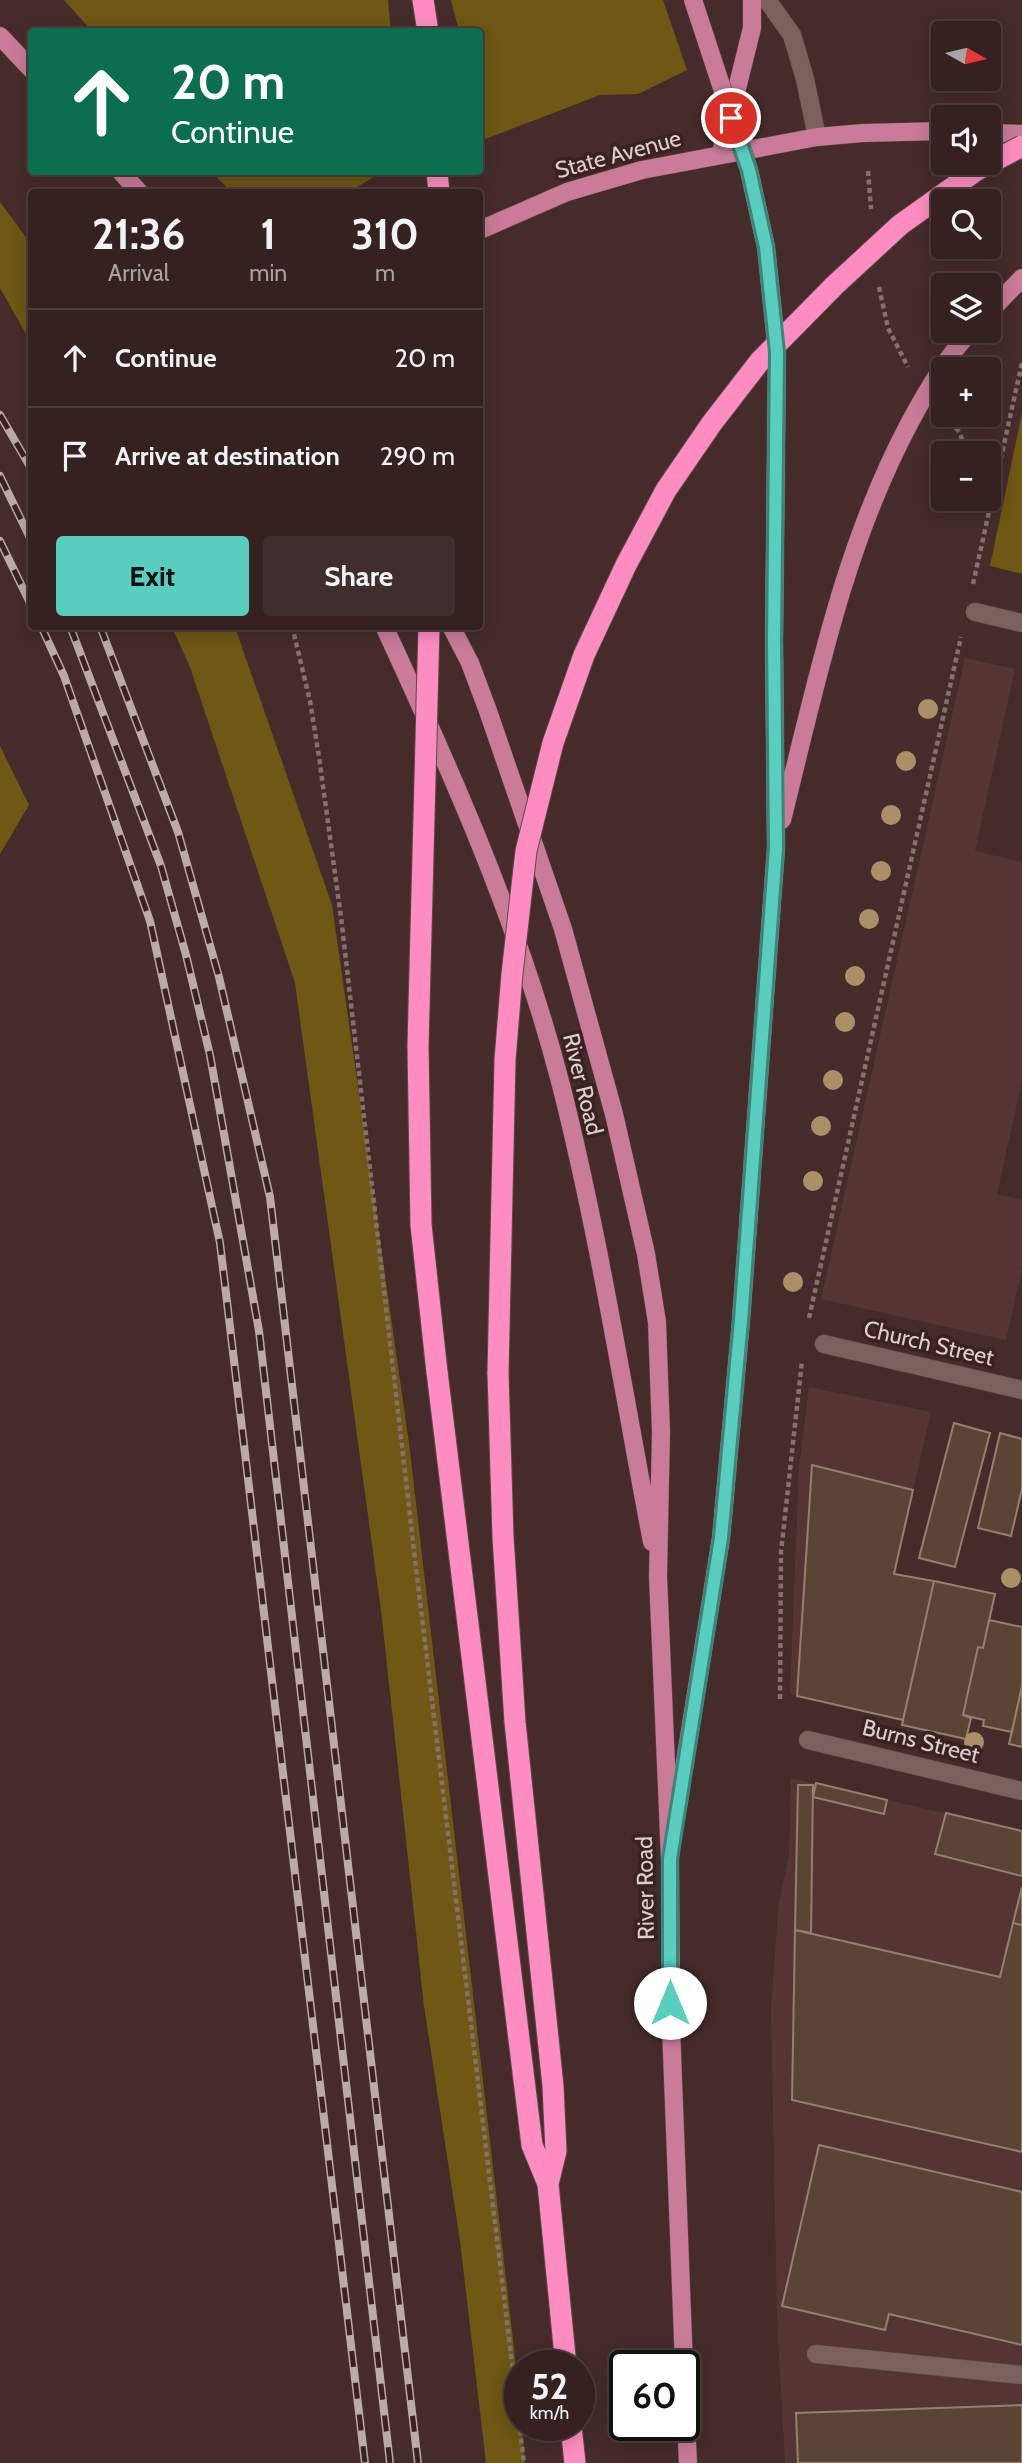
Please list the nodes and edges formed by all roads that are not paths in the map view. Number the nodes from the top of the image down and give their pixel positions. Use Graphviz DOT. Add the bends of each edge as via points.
graph roads {
  1 [pos="423,0"];
  2 [pos="693,0"];
  3 [pos="752,0"];
  4 [pos="767,0"];
  5 [pos="427,28"];
  6 [pos="0,36"];
  7 [pos="28,66"];
  8 [pos="931,131"];
  9 [pos="1001,133"];
  10 [pos="1022,134"];
  11 [pos="817,137"];
  12 [pos="1022,146"];
  13 [pos="721,153"];
  14 [pos="124,175"];
  15 [pos="136,189"];
  16 [pos="483,229"];
  17 [pos="1022,278"];
  18 [pos="1001,300"];
  19 [pos="962,343"];
  20 [pos="975,612"];
  21 [pos="1022,623"];
  22 [pos="386,630"];
  23 [pos="429,630"];
  24 [pos="453,630"];
  25 [pos="776,848"];
  26 [pos="824,1344"];
  27 [pos="1022,1390"];
  28 [pos="659,1576"];
  29 [pos="808,1740"];
  30 [pos="1022,1791"];
  31 [pos="670,1859"];
  32 [pos="548,2184"];
  33 [pos="564,2350"];
  34 [pos="683,2350"];
  35 [pos="816,2354"];
  36 [pos="1022,2375"];
  37 [pos="573,2441"];
  38 [pos="687,2441"];
  39 [pos="575,2463"];
  40 [pos="688,2463"];
  1 -- 5 [label="highway"];
  2 -- 25 [label="main road, bridge" via="749,170 766,247 777,352"];
  3 -- 13 [label="main road" via="752,28"];
  4 -- 11 [label="street" via="792,35"];
  6 -- 7 [label="main road"];
  8 -- 11 [label="main road, State Avenue"];
  9 -- 10 [label="main road"];
  11 -- 13 [label="main road, State Avenue"];
  12 -- 32 [label="highway, bridge" via="976,170 901,225 760,361 712,423 666,490 584,655 553,743 526,851 505,1060 498,1373 515,1722 553,2087 556,2151"];
  13 -- 16 [label="main road, State Avenue" via="567,192"];
  14 -- 15 [label="main road"];
  17 -- 18 [label="main road"];
  19 -- 25 [label="main road, bridge" via="922,400 862,527 832,615"];
  20 -- 21 [label="street"];
  22 -- 28 [label="main road, River Road" via="487,859 530,979 561,1085"];
  23 -- 32 [label="highway, bridge" via="418,1045 421,1225 532,2145"];
  24 -- 28 [label="main road, River Road" via="506,760 563,929 614,1114 646,1254 660,1374"];
  25 -- 31 [label="main road" via="721,1538"];
  26 -- 27 [label="street, Church Street"];
  28 -- 31 [label="main road, River Road"];
  29 -- 30 [label="street, Burns Street"];
  31 -- 34 [label="main road, River Road" via="671,2027"];
  32 -- 33 [label="highway"];
  35 -- 36 [label="street"];
  37 -- 39 [label="highway"];
  38 -- 40 [label="main road"];
}
